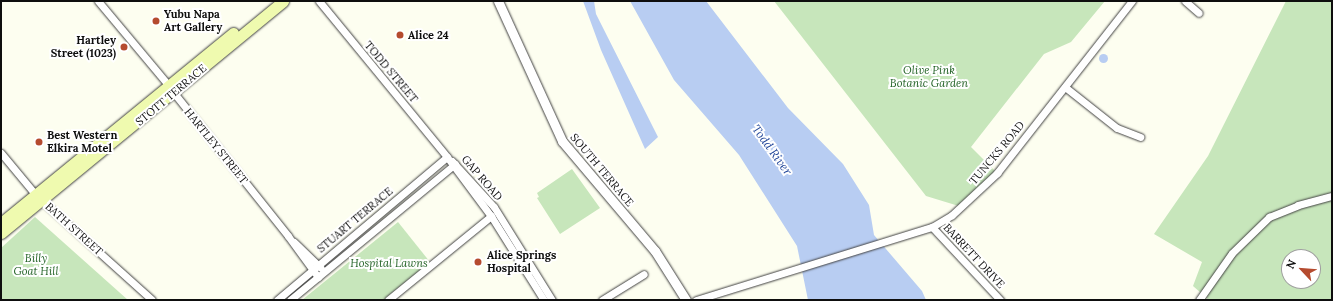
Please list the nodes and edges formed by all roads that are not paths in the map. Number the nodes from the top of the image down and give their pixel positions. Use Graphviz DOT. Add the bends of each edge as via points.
graph roads {
  1 [pos="98,1"];
  2 [pos="272,1"];
  3 [pos="283,1"];
  4 [pos="319,1"];
  5 [pos="498,1"];
  6 [pos="1132,1"];
  7 [pos="1184,1"];
  8 [pos="1199,13"];
  9 [pos="1065,87"];
  10 [pos="172,89"];
  11 [pos="1140,137"];
  12 [pos="1,153"];
  13 [pos="447,156"];
  14 [pos="454,165"];
  15 [pos="1332,196"];
  16 [pos="38,197"];
  17 [pos="491,216"];
  18 [pos="1,223"];
  19 [pos="932,227"];
  20 [pos="1,233"];
  21 [pos="288,236"];
  22 [pos="318,265"];
  23 [pos="312,270"];
  24 [pos="324,272"];
  25 [pos="644,274"];
  26 [pos="318,277"];
  27 [pos="152,300"];
  28 [pos="277,300"];
  29 [pos="290,300"];
  30 [pos="388,300"];
  31 [pos="544,300"];
  32 [pos="552,300"];
  33 [pos="602,300"];
  34 [pos="686,300"];
  35 [pos="696,300"];
  36 [pos="1000,300"];
  37 [pos="1199,300"];
  1 -- 10 [label="street, HARTLEY STREET"];
  2 -- 10 [label="main road, STOTT TERRACE"];
  3 -- 10 [label="main road, STOTT TERRACE"];
  4 -- 13 [label="street, TODD STREET"];
  5 -- 34 [label="street, SOUTH TERRACE" via="562,141 654,251"];
  6 -- 9 [label="street, TUNCKS ROAD"];
  7 -- 8 [label="street"];
  9 -- 11 [label="street" via="1117,128"];
  9 -- 19 [label="street, TUNCKS ROAD" via="982,188 962,207"];
  10 -- 16 [label="main road, STOTT TERRACE"];
  10 -- 21 [label="street, HARTLEY STREET"];
  12 -- 16 [label="street, BATH STREET"];
  13 -- 14 [label="street, GAP ROAD"];
  13 -- 22 [label="street, STUART TERRACE"];
  14 -- 17 [label="street, GAP ROAD"];
  14 -- 24 [label="street, STUART TERRACE"];
  14 -- 32 [label="street, GAP ROAD" via="494,207"];
  15 -- 37 [label="street" via="1304,203 1270,217 1232,253"];
  16 -- 18 [label="main road, STOTT TERRACE"];
  16 -- 20 [label="main road, STOTT TERRACE"];
  16 -- 27 [label="street, BATH STREET"];
  17 -- 30 [label="street"];
  17 -- 31 [label="street, GAP ROAD"];
  19 -- 35 [label="street, TUNCKS ROAD"];
  19 -- 36 [label="street, BARRETT DRIVE"];
  21 -- 22 [label="street, HARTLEY STREET"];
  21 -- 23 [label="street, HARTLEY STREET"];
  22 -- 23 [label="street, STUART TERRACE"];
  22 -- 24 [label="street, HARTLEY STREET"];
  23 -- 26 [label="street, HARTLEY STREET"];
  23 -- 28 [label="street, STUART TERRACE"];
  24 -- 26 [label="street, STUART TERRACE"];
  25 -- 33 [label="street"];
  26 -- 29 [label="street, STUART TERRACE"];
}
